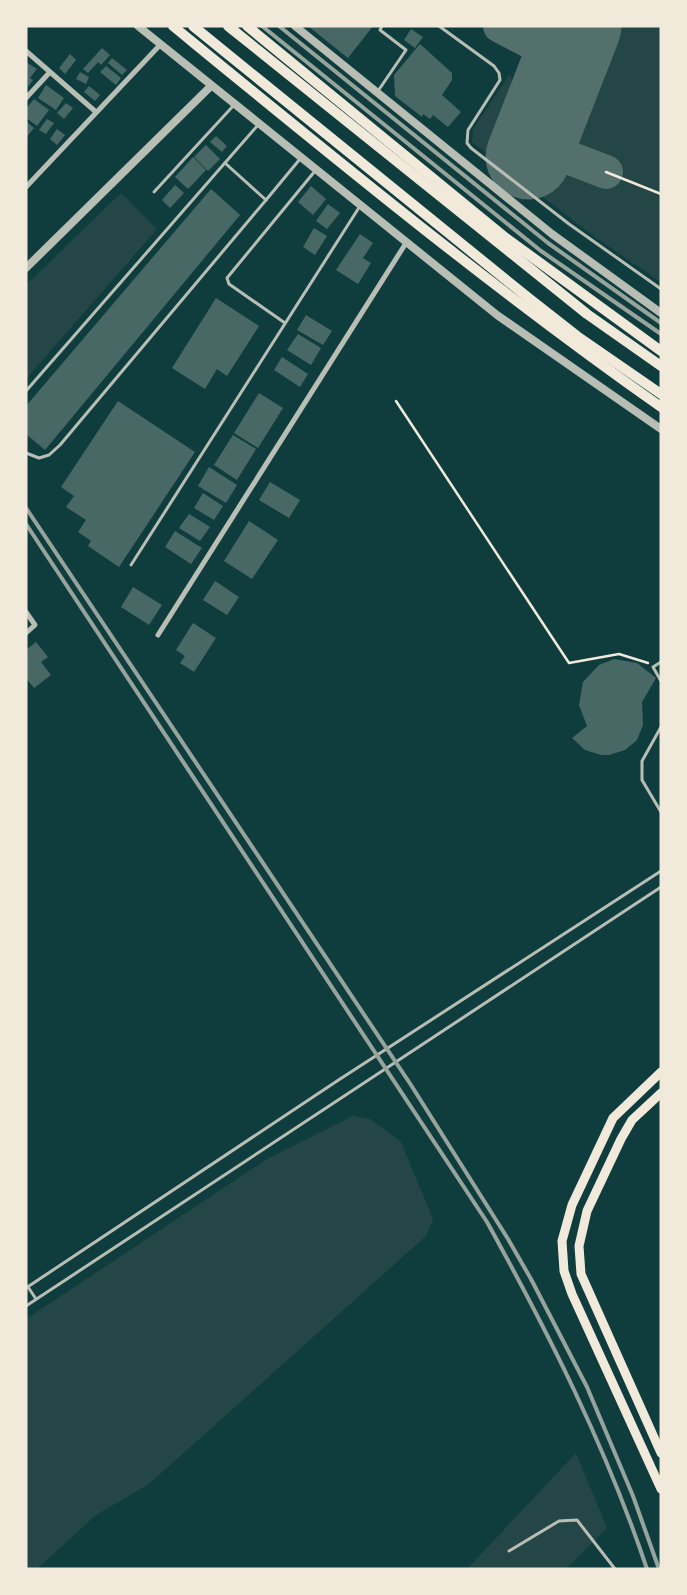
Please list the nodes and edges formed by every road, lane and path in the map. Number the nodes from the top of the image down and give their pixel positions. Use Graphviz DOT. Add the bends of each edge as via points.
graph roads {
  1 [pos="138,26"];
  2 [pos="174,26"];
  3 [pos="193,26"];
  4 [pos="228,26"];
  5 [pos="247,26"];
  6 [pos="295,26"];
  7 [pos="382,26"];
  8 [pos="439,26"];
  9 [pos="160,45"];
  10 [pos="26,50"];
  11 [pos="50,72"];
  12 [pos="211,86"];
  13 [pos="377,91"];
  14 [pos="26,98"];
  15 [pos="234,105"];
  16 [pos="96,112"];
  17 [pos="258,125"];
  18 [pos="300,158"];
  19 [pos="225,163"];
  20 [pos="315,171"];
  21 [pos="606,172"];
  22 [pos="26,187"];
  23 [pos="154,192"];
  24 [pos="661,194"];
  25 [pos="266,200"];
  26 [pos="360,206"];
  27 [pos="406,243"];
  28 [pos="26,268"];
  29 [pos="661,290"];
  30 [pos="661,313"];
  31 [pos="285,323"];
  32 [pos="661,351"];
  33 [pos="661,366"];
  34 [pos="26,391"];
  35 [pos="661,394"];
  36 [pos="396,401"];
  37 [pos="661,407"];
  38 [pos="661,429"];
  39 [pos="26,453"];
  40 [pos="132,565"];
  41 [pos="26,612"];
  42 [pos="26,632"];
  43 [pos="158,635"];
  44 [pos="661,662"];
  45 [pos="653,667"];
  46 [pos="661,680"];
  47 [pos="661,726"];
  48 [pos="661,812"];
  49 [pos="661,871"];
  50 [pos="661,887"];
  51 [pos="661,1072"];
  52 [pos="661,1093"];
  53 [pos="562,1254"];
  54 [pos="579,1254"];
  55 [pos="27,1288"];
  56 [pos="36,1299"];
  57 [pos="26,1306"];
  58 [pos="660,1446"];
  59 [pos="661,1488"];
  60 [pos="509,1550"];
  61 [pos="615,1569"];
  1 -- 9 [label="street"];
  2 -- 37 [label="highway" via="420,228 564,339"];
  3 -- 35 [label="highway" via="554,318"];
  4 -- 33 [label="highway" via="587,314"];
  5 -- 32 [label="highway" via="506,238"];
  6 -- 13 [label="street"];
  7 -- 13 [label="lane" via="380,30 406,50"];
  8 -- 29 [label="lane" via="500,73 496,88 468,130 467,143 471,148"];
  9 -- 12 [label="street"];
  9 -- 16 [label="street"];
  10 -- 11 [label="street"];
  11 -- 14 [label="street"];
  11 -- 16 [label="street"];
  12 -- 15 [label="street"];
  12 -- 28 [label="street"];
  13 -- 30 [label="street" via="552,234"];
  15 -- 17 [label="street"];
  15 -- 23 [label="lane"];
  16 -- 22 [label="street"];
  17 -- 18 [label="street"];
  17 -- 19 [label="lane"];
  18 -- 20 [label="street"];
  18 -- 25 [label="lane"];
  19 -- 25 [label="lane"];
  19 -- 34 [label="lane"];
  20 -- 26 [label="street"];
  20 -- 31 [label="lane" via="227,278 229,284"];
  21 -- 24 [label="path"];
  25 -- 39 [label="lane" via="60,445 49,455 39,458"];
  26 -- 27 [label="street"];
  26 -- 31 [label="lane"];
  27 -- 38 [label="street" via="497,315"];
  27 -- 43 [label="street"];
  31 -- 40 [label="lane"];
  36 -- 45 [label="path" via="569,663 619,654 645,661"];
  41 -- 42 [label="street" via="35,625"];
  44 -- 45 [label="lane"];
  45 -- 46 [label="lane"];
  47 -- 48 [label="lane" via="642,761 642,780"];
  49 -- 55 [label="lane" via="337,1081"];
  50 -- 56 [label="lane"];
  51 -- 53 [label="main road" via="613,1118 572,1205 562,1241"];
  52 -- 54 [label="main road" via="632,1120 621,1138 587,1211"];
  53 -- 54 [label="main road"];
  53 -- 59 [label="main road" via="572,1294"];
  54 -- 58 [label="main road" via="581,1274"];
  55 -- 56 [label="lane"];
  56 -- 57 [label="lane"];
  60 -- 61 [label="lane" via="559,1521 577,1520"];
}
